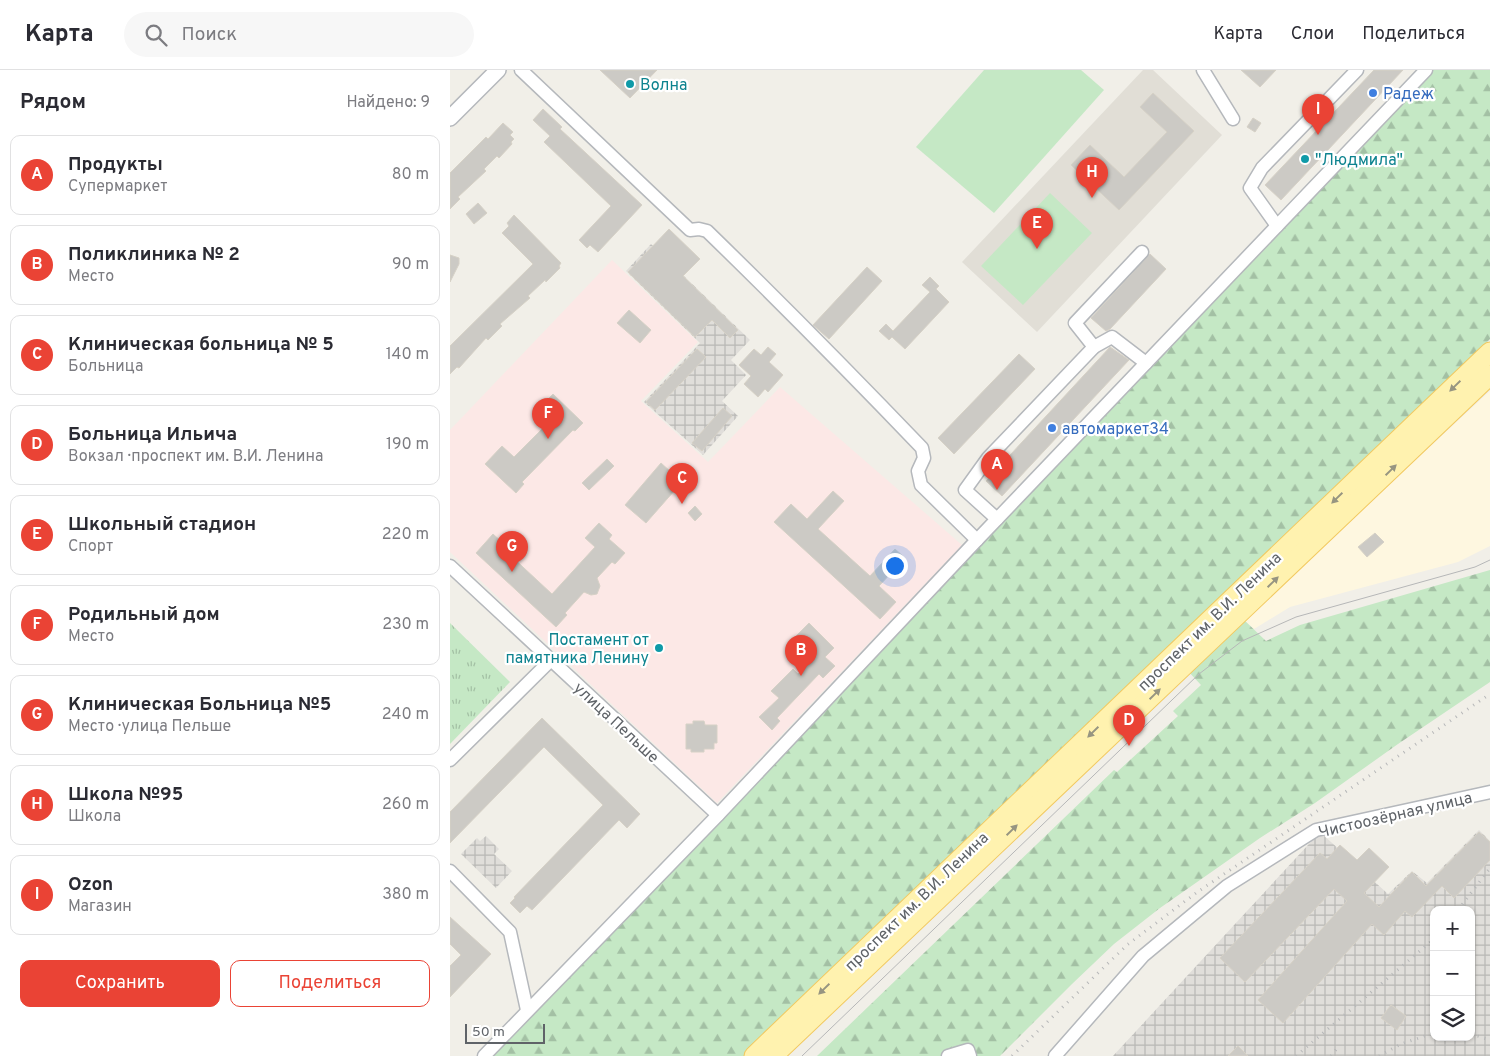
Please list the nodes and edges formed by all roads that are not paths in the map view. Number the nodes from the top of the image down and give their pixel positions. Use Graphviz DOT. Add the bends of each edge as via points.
graph roads {
  1 [pos="498,70"];
  2 [pos="521,70"];
  3 [pos="1202,70"];
  4 [pos="1357,70"];
  5 [pos="1426,70"];
  6 [pos="450,118"];
  7 [pos="1233,119"];
  8 [pos="1277,226"];
  9 [pos="1142,252"];
  10 [pos="1094,347"];
  11 [pos="1490,352"];
  12 [pos="1146,363"];
  13 [pos="1490,375"];
  14 [pos="997,519"];
  15 [pos="977,540"];
  16 [pos="450,566"];
  17 [pos="551,660"];
  18 [pos="450,760"];
  19 [pos="1490,792"];
  20 [pos="718,815"];
  21 [pos="450,871"];
  22 [pos="528,1010"];
  23 [pos="484,1056"];
  24 [pos="754,1056"];
  25 [pos="773,1056"];
  26 [pos="948,1056"];
  27 [pos="970,1056"];
  28 [pos="1054,1056"];
  1 -- 6 [label="street"];
  2 -- 15 [label="street" via="690,230 707,231 884,408 922,448 924,458 918,471 921,485"];
  3 -- 7 [label="street"];
  4 -- 8 [label="street" via="1262,168 1250,188"];
  5 -- 8 [label="street"];
  8 -- 12 [label="street"];
  9 -- 10 [label="street" via="1075,323"];
  10 -- 12 [label="street" via="1112,337"];
  10 -- 14 [label="street" via="988,458 965,490"];
  11 -- 24 [label="main road, проспект им. В.И. Ленина, one-way"];
  12 -- 14 [label="street"];
  25 -- 13 [label="main road, проспект им. В.И. Ленина, one-way"];
  14 -- 15 [label="street"];
  15 -- 20 [label="street"];
  16 -- 17 [label="street, улица Пельше"];
  17 -- 18 [label="street"];
  17 -- 20 [label="street, улица Пельше"];
  19 -- 28 [label="street, Чистоозёрная улица" via="1316,830 1227,886 1143,956"];
  20 -- 22 [label="street"];
  21 -- 22 [label="street" via="510,932"];
  22 -- 23 [label="street"];
  26 -- 27 [label="street" via="968,1050"];
}
